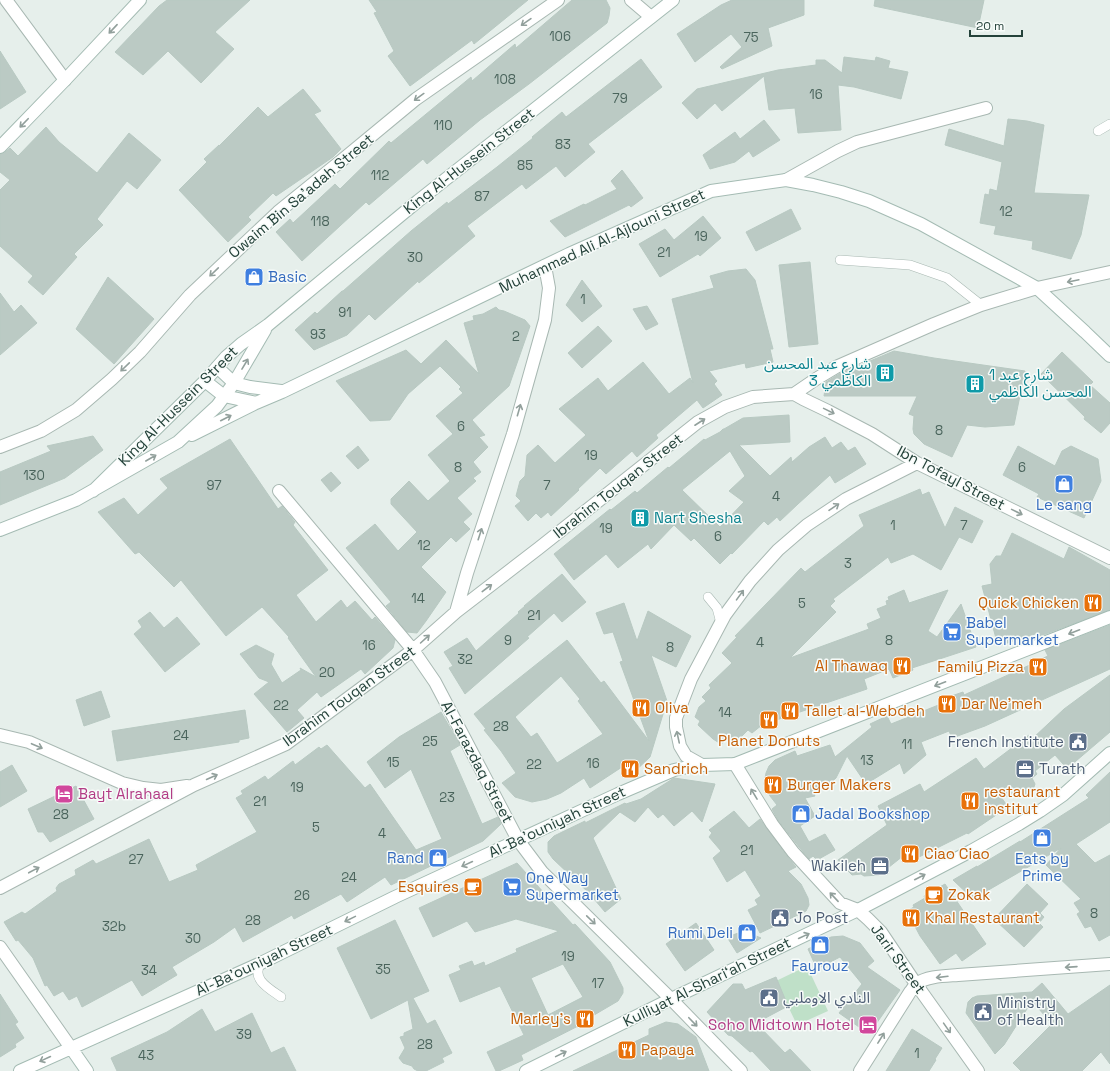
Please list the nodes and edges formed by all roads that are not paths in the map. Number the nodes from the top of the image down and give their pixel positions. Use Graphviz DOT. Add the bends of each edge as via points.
graph roads {
  1 [pos="6,0"];
  2 [pos="140,0"];
  3 [pos="558,0"];
  4 [pos="632,0"];
  5 [pos="673,0"];
  6 [pos="651,17"];
  7 [pos="65,80"];
  8 [pos="986,108"];
  9 [pos="1110,124"];
  10 [pos="1098,131"];
  11 [pos="0,147"];
  12 [pos="786,180"];
  13 [pos="840,260"];
  14 [pos="545,266"];
  15 [pos="1110,272"];
  16 [pos="1037,288"];
  17 [pos="982,305"];
  18 [pos="268,325"];
  19 [pos="1110,356"];
  20 [pos="217,367"];
  21 [pos="205,381"];
  22 [pos="234,383"];
  23 [pos="282,392"];
  24 [pos="794,394"];
  25 [pos="224,396"];
  26 [pos="256,403"];
  27 [pos="178,442"];
  28 [pos="0,447"];
  29 [pos="916,463"];
  30 [pos="279,490"];
  31 [pos="92,491"];
  32 [pos="0,530"];
  33 [pos="1110,558"];
  34 [pos="708,596"];
  35 [pos="456,612"];
  36 [pos="1110,617"];
  37 [pos="721,623"];
  38 [pos="413,650"];
  39 [pos="0,735"];
  40 [pos="1110,753"];
  41 [pos="735,764"];
  42 [pos="702,765"];
  43 [pos="194,786"];
  44 [pos="518,840"];
  45 [pos="0,888"];
  46 [pos="858,910"];
  47 [pos="0,947"];
  48 [pos="261,963"];
  49 [pos="1110,964"];
  50 [pos="916,984"];
  51 [pos="281,997"];
  52 [pos="671,999"];
  53 [pos="71,1048"];
  54 [pos="20,1071"];
  55 [pos="87,1071"];
  56 [pos="526,1071"];
  57 [pos="741,1071"];
  58 [pos="860,1071"];
  59 [pos="978,1071"];
  1 -- 7 [label="street"];
  2 -- 7 [label="street, one-way"];
  3 -- 28 [label="street, Owaim Bin Sa'adah Street, one-way" via="416,99 278,212 190,295 140,352 76,410 41,431"];
  4 -- 6 [label="street"];
  5 -- 6 [label="street, King Al-Hussein Street"];
  6 -- 18 [label="street, King Al-Hussein Street" via="418,201"];
  7 -- 11 [label="street, one-way"];
  8 -- 12 [label="street" via="857,142"];
  9 -- 10 [label="lane"];
  12 -- 14 [label="street, Muhammad Ali Al-Ajlouni Street" via="711,191"];
  12 -- 16 [label="street, Muhammad Ali Al-Ajlouni Street" via="869,201 914,221"];
  13 -- 17 [label="lane" via="910,265 947,278"];
  14 -- 23 [label="street, Muhammad Ali Al-Ajlouni Street"];
  35 -- 14 [label="street, one-way" via="513,434 545,320 549,288"];
  15 -- 16 [label="street, one-way"];
  16 -- 17 [label="street"];
  16 -- 19 [label="street, Muhammad Ali Al-Ajlouni Street"];
  17 -- 24 [label="street" via="836,367"];
  18 -- 20 [label="street, King Al-Hussein Street" via="241,344"];
  22 -- 18 [label="street, King Al-Hussein Street, one-way"];
  20 -- 21 [label="street, King Al-Hussein Street"];
  20 -- 22 [label="street"];
  21 -- 25 [label="street"];
  21 -- 31 [label="street, King Al-Hussein Street"];
  22 -- 23 [label="street"];
  22 -- 25 [label="street, King Al-Hussein Street"];
  23 -- 26 [label="street, Muhammad Ali Al-Ajlouni Street"];
  24 -- 29 [label="street, Ibn Tofayl Street, one-way" via="872,434"];
  35 -- 24 [label="street, Ibrahim Touqan Street, one-way" via="698,422 725,407 753,397"];
  25 -- 26 [label="street"];
  25 -- 27 [label="street, King Al-Hussein Street" via="217,406"];
  27 -- 26 [label="street, Muhammad Ali Al-Ajlouni Street, one-way"];
  31 -- 27 [label="street, King Al-Hussein Street, one-way"];
  29 -- 33 [label="street, Ibn Tofayl Street, one-way"];
  37 -- 29 [label="street, one-way" via="750,581 778,550 807,524 846,499"];
  30 -- 38 [label="street, Al-Farazdaq Street"];
  31 -- 32 [label="street, King Al-Hussein Street" via="76,500"];
  34 -- 37 [label="lane" via="717,608"];
  38 -- 35 [label="street, Ibrahim Touqan Street, one-way"];
  36 -- 41 [label="street, Al-Ba'ouniyah Street, one-way"];
  42 -- 37 [label="street, one-way" via="686,756 680,746 676,718 691,679"];
  43 -- 38 [label="street, Ibrahim Touqan Street, one-way" via="286,744"];
  38 -- 44 [label="street, Al-Farazdaq Street" via="435,682"];
  39 -- 43 [label="street, one-way" via="28,742 122,783 162,790"];
  46 -- 40 [label="street, Kulliyat Al-Shariʻah Street, one-way" via="971,851 1040,811"];
  41 -- 42 [label="street, Al-Ba'ouniyah Street"];
  46 -- 41 [label="street, Jarir Street, one-way" via="840,903 793,852 772,824"];
  42 -- 44 [label="street, Al-Ba'ouniyah Street" via="674,770"];
  45 -- 43 [label="street, Ibrahim Touqan Street, one-way"];
  44 -- 48 [label="street, Al-Ba'ouniyah Street, one-way"];
  44 -- 52 [label="street, Al-Farazdaq Street, one-way" via="542,872"];
  46 -- 50 [label="street, Jarir Street" via="881,932"];
  52 -- 46 [label="street, Kulliyat Al-Shariʻah Street, one-way"];
  47 -- 53 [label="street"];
  48 -- 51 [label="lane" via="257,971 259,978"];
  48 -- 53 [label="street, Al-Ba'ouniyah Street"];
  49 -- 50 [label="street, one-way" via="938,977"];
  58 -- 50 [label="street, one-way"];
  50 -- 59 [label="street, Jarir Street, one-way"];
  56 -- 52 [label="street, Kulliyat Al-Shariʻah Street, one-way"];
  52 -- 57 [label="street, Al-Farazdaq Street, one-way"];
  53 -- 54 [label="street, Al-Ba'ouniyah Street, one-way"];
  53 -- 55 [label="street"];
}
